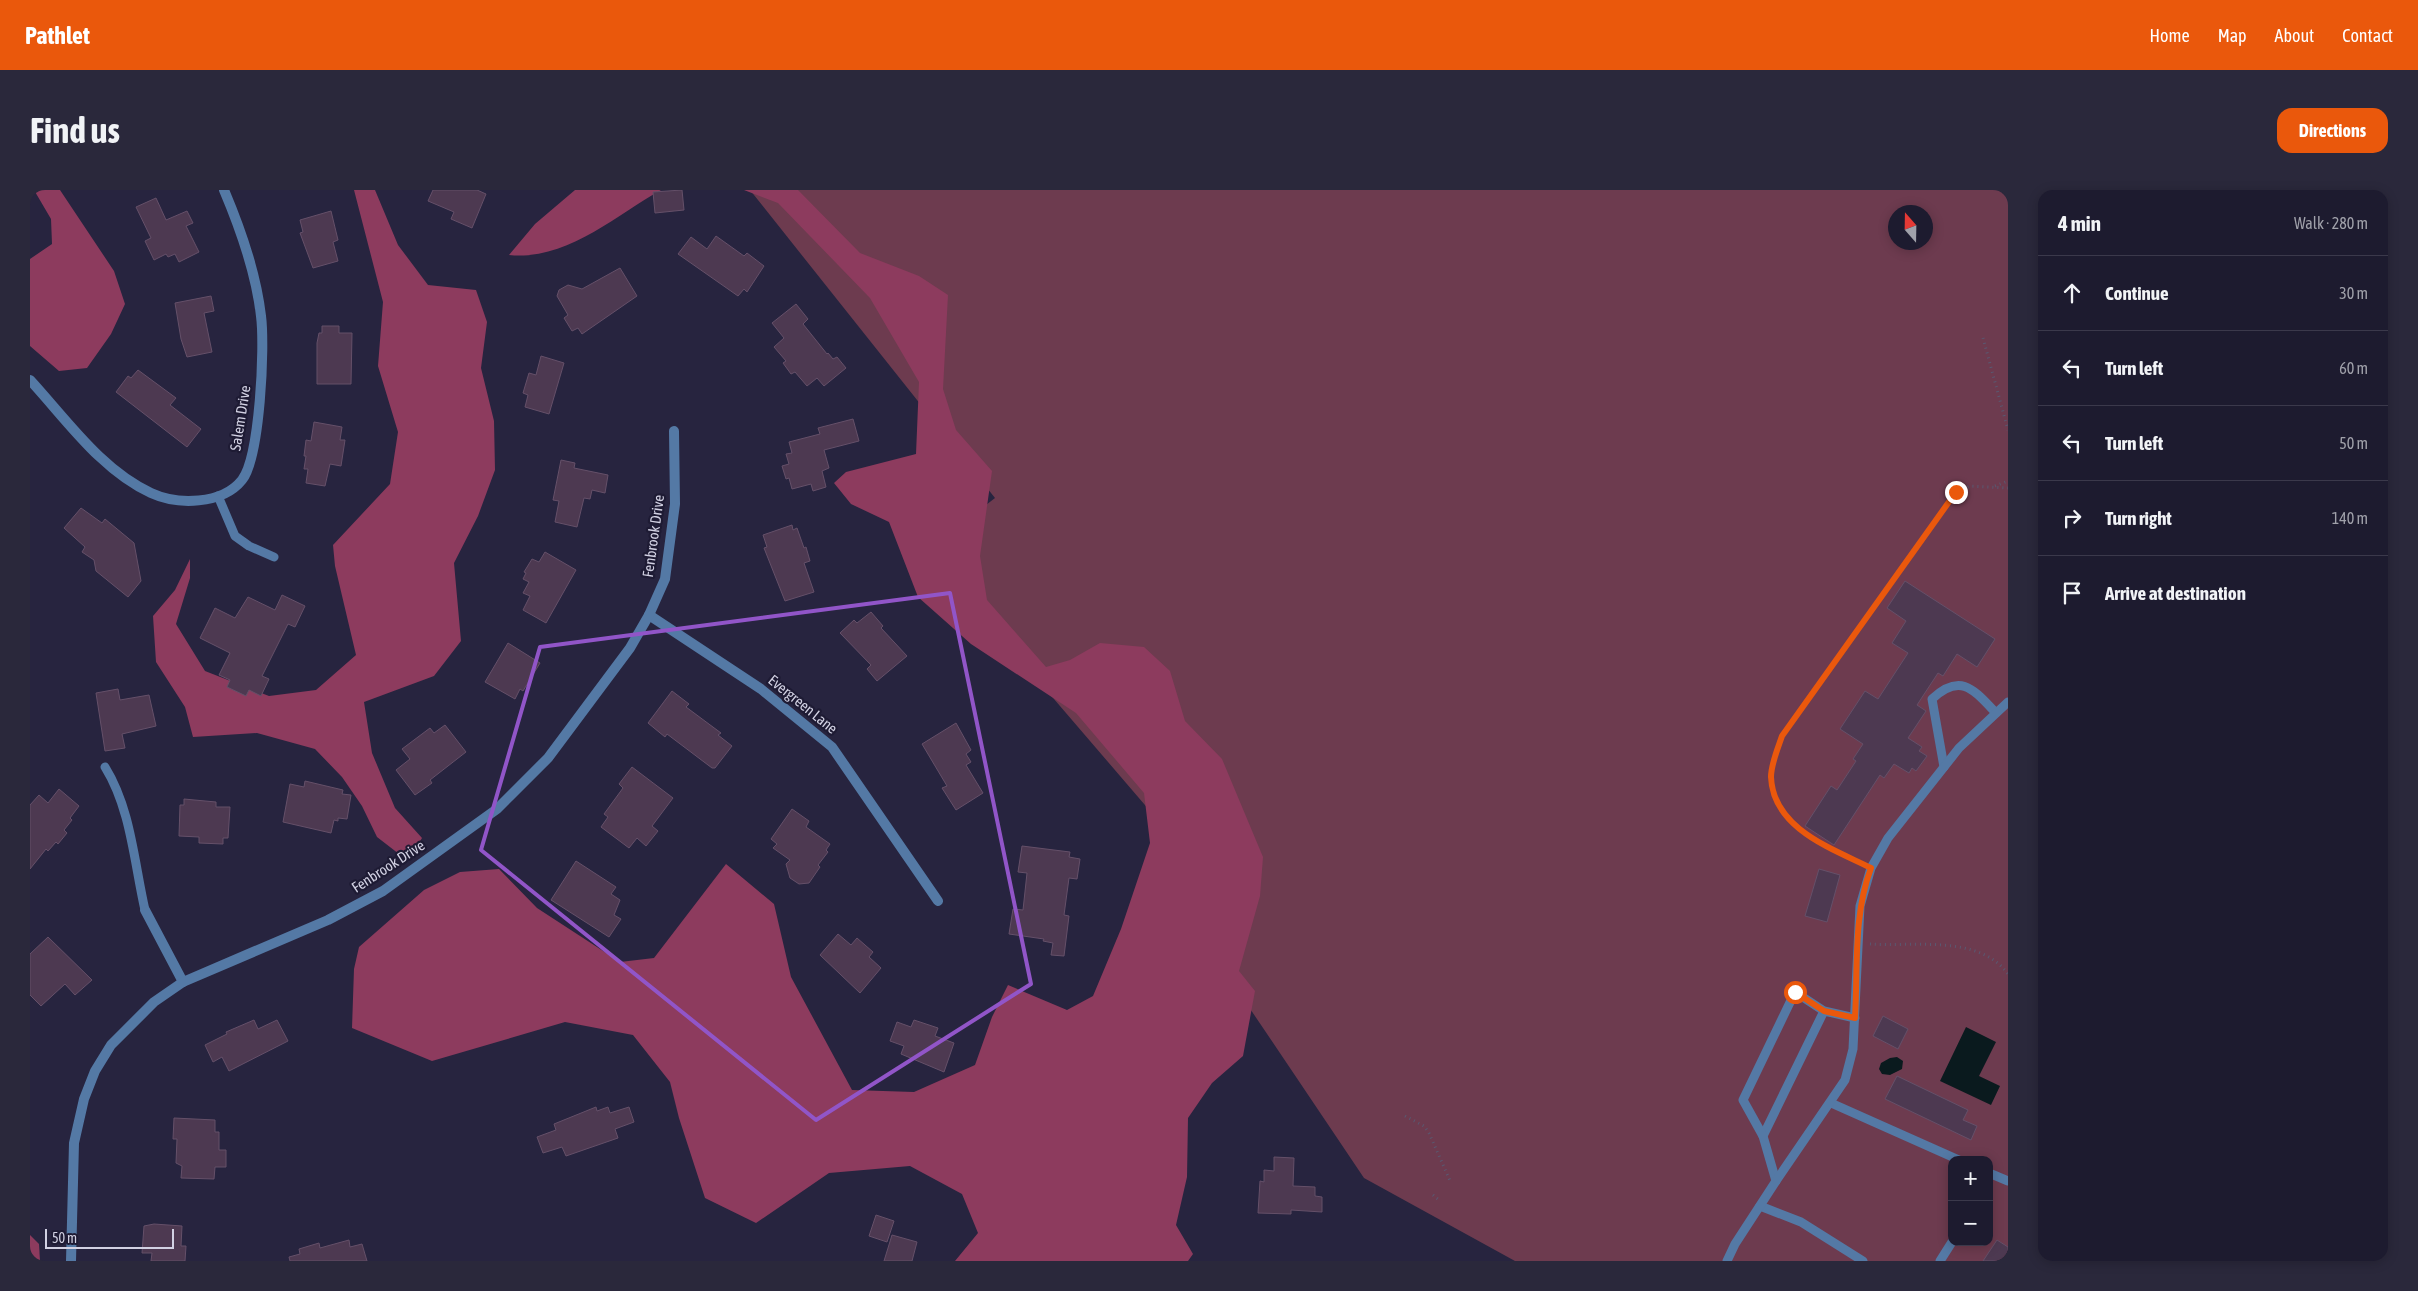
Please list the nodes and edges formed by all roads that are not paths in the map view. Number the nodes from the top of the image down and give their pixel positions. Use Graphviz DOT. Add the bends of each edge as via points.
graph roads {
  1 [pos="224,190"];
  2 [pos="30,380"];
  3 [pos="674,431"];
  4 [pos="218,496"];
  5 [pos="274,558"];
  6 [pos="649,615"];
  7 [pos="2008,702"];
  8 [pos="1996,713"];
  9 [pos="105,767"];
  10 [pos="1944,767"];
  11 [pos="938,901"];
  12 [pos="145,910"];
  13 [pos="183,982"];
  14 [pos="1824,1011"];
  15 [pos="1855,1018"];
  16 [pos="1832,1103"];
  17 [pos="1763,1136"];
  18 [pos="1950,1156"];
  19 [pos="1993,1174"];
  20 [pos="1776,1181"];
  21 [pos="2008,1181"];
  22 [pos="1760,1206"];
  23 [pos="1949,1246"];
  24 [pos="71,1261"];
  25 [pos="1727,1261"];
  26 [pos="1862,1261"];
  27 [pos="1940,1261"];
  1 -- 4 [label="street, Salem Drive" via="250,262 261,317 262,374 254,444 242,480"];
  2 -- 4 [label="street, Salem Drive" via="103,459 125,478 152,494 179,501 208,500"];
  3 -- 6 [label="street, Fenbrook Drive" via="675,504 669,551 665,579"];
  4 -- 5 [label="lane" via="235,536"];
  6 -- 11 [label="street, Evergreen Lane" via="761,689 832,747"];
  6 -- 13 [label="street, Fenbrook Drive" via="630,648 548,758 497,809 383,891 328,920"];
  7 -- 8 [label="lane"];
  8 -- 10 [label="lane"];
  8 -- 10 [label="lane" via="1973,690 1960,685 1944,688 1932,699"];
  9 -- 12 [label="lane" via="118,788 124,808"];
  10 -- 15 [label="lane" via="1888,838 1871,868 1860,906"];
  12 -- 13 [label="street"];
  13 -- 24 [label="street, Fenbrook Drive" via="130,1024 95,1071 84,1099 74,1143"];
  14 -- 15 [label="lane"];
  14 -- 17 [label="lane"];
  14 -- 17 [label="lane" via="1795,992 1743,1100"];
  15 -- 16 [label="lane" via="1846,1080"];
  16 -- 18 [label="lane"];
  16 -- 20 [label="lane"];
  17 -- 20 [label="lane"];
  19 -- 21 [label="lane"];
  20 -- 22 [label="lane"];
  22 -- 25 [label="lane"];
  22 -- 26 [label="lane" via="1801,1222"];
  23 -- 27 [label="lane"];
}
